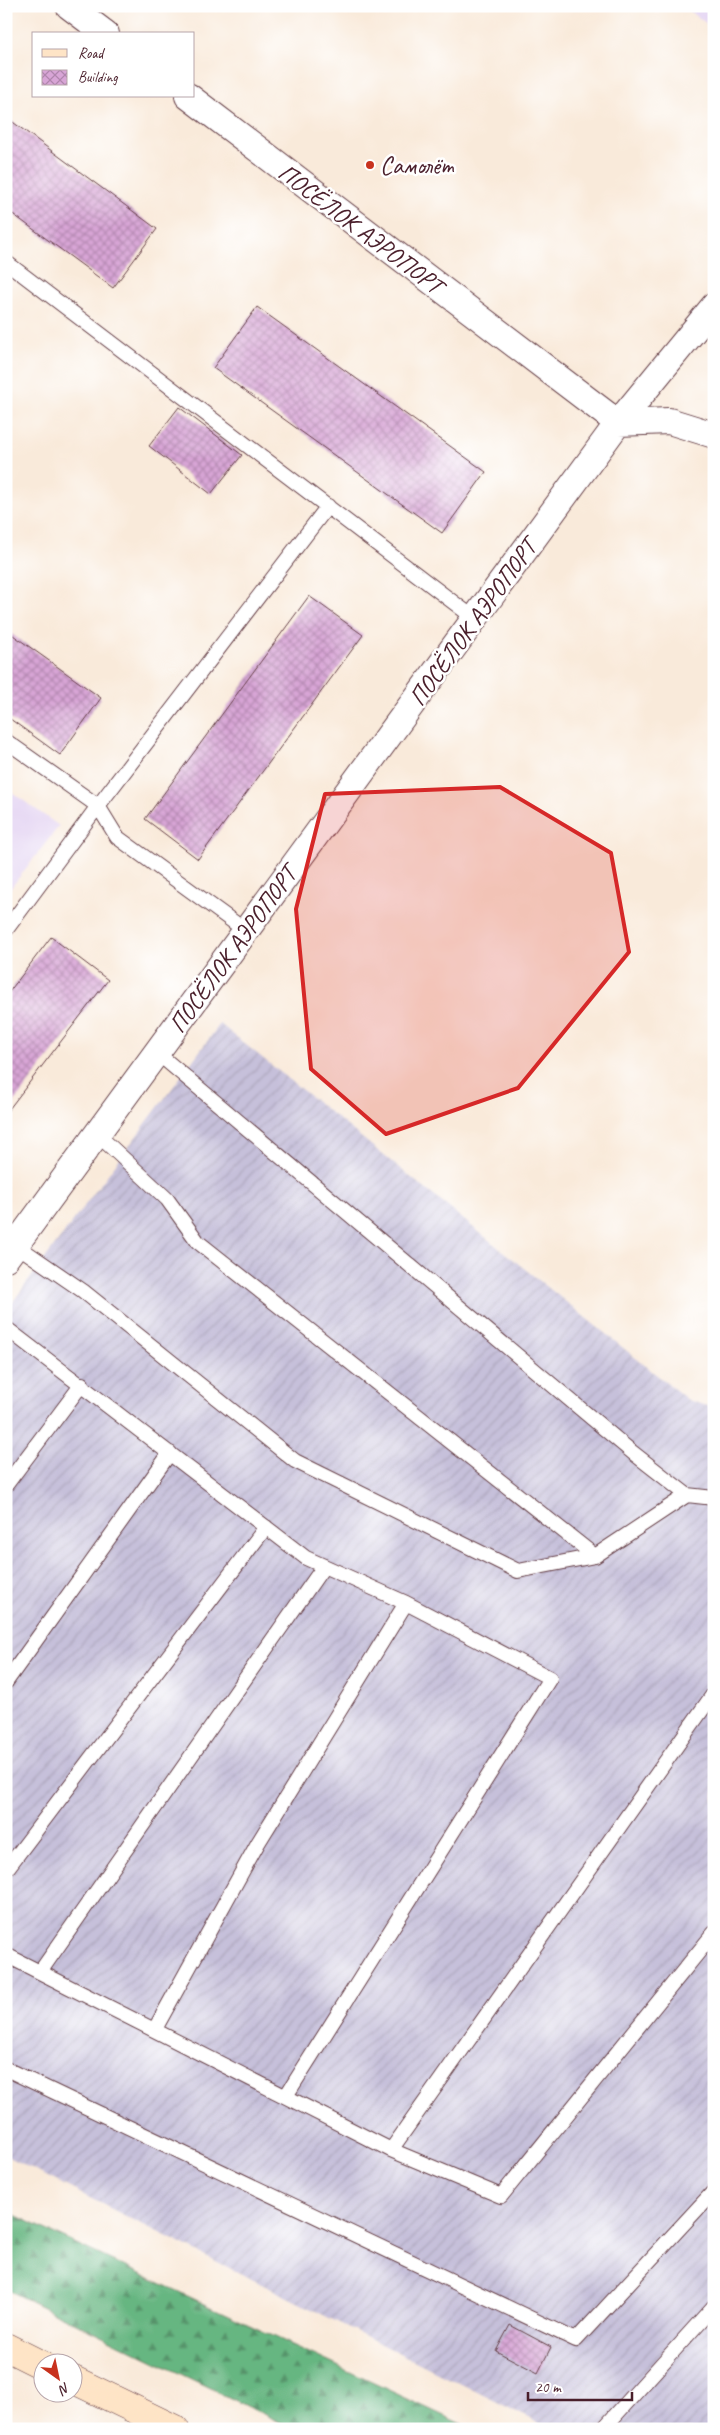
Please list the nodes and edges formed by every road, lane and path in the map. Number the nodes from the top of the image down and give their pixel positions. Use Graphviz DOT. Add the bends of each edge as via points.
graph roads {
  1 [pos="69,6"];
  2 [pos="103,32"];
  3 [pos="191,98"];
  4 [pos="6,262"];
  5 [pos="714,306"];
  6 [pos="618,423"];
  7 [pos="714,435"];
  8 [pos="328,506"];
  9 [pos="474,618"];
  10 [pos="6,741"];
  11 [pos="98,806"];
  12 [pos="6,930"];
  13 [pos="246,931"];
  14 [pos="156,1052"];
  15 [pos="96,1134"];
  16 [pos="11,1251"];
  17 [pos="6,1328"];
  18 [pos="82,1384"];
  19 [pos="170,1453"];
  20 [pos="6,1485"];
  21 [pos="687,1495"];
  22 [pos="714,1498"];
  23 [pos="266,1527"];
  24 [pos="595,1556"];
  25 [pos="324,1566"];
  26 [pos="406,1603"];
  27 [pos="6,1682"];
  28 [pos="714,1693"];
  29 [pos="6,1870"];
  30 [pos="714,1933"];
  31 [pos="6,1955"];
  32 [pos="40,1972"];
  33 [pos="155,2028"];
  34 [pos="6,2069"];
  35 [pos="286,2096"];
  36 [pos="391,2150"];
  37 [pos="714,2191"];
  38 [pos="714,2306"];
  39 [pos="6,2347"];
  40 [pos="32,2360"];
  41 [pos="82,2384"];
  42 [pos="175,2429"];
  43 [pos="603,2429"];
  1 -- 2 [label="street"];
  3 -- 6 [label="street, ПОСЁЛОК АЭРОПОРТ"];
  4 -- 8 [label="lane"];
  5 -- 6 [label="street"];
  6 -- 7 [label="street" via="668,421"];
  6 -- 9 [label="street, ПОСЁЛОК АЭРОПОРТ"];
  8 -- 9 [label="lane"];
  8 -- 11 [label="lane"];
  9 -- 13 [label="street, ПОСЁЛОК АЭРОПОРТ"];
  10 -- 11 [label="lane"];
  11 -- 12 [label="lane"];
  11 -- 13 [label="lane" via="117,837"];
  13 -- 14 [label="street, ПОСЁЛОК АЭРОПОРТ"];
  14 -- 15 [label="street, ПОСЁЛОК АЭРОПОРТ"];
  14 -- 21 [label="lane"];
  15 -- 16 [label="street, ПОСЁЛОК АЭРОПОРТ"];
  15 -- 24 [label="lane" via="167,1199 198,1242"];
  16 -- 24 [label="lane" via="83,1291 295,1461 518,1571"];
  17 -- 18 [label="lane"];
  18 -- 19 [label="lane"];
  18 -- 20 [label="lane"];
  19 -- 23 [label="lane"];
  19 -- 27 [label="lane"];
  21 -- 22 [label="lane"];
  21 -- 24 [label="lane"];
  23 -- 25 [label="lane" via="306,1558"];
  23 -- 29 [label="lane"];
  25 -- 26 [label="lane"];
  25 -- 32 [label="lane"];
  26 -- 33 [label="lane" via="258,1843"];
  26 -- 35 [label="lane" via="550,1678"];
  28 -- 36 [label="lane"];
  30 -- 36 [label="lane" via="501,2196"];
  31 -- 32 [label="lane"];
  32 -- 33 [label="lane"];
  33 -- 35 [label="lane"];
  34 -- 37 [label="lane" via="576,2340"];
  35 -- 36 [label="lane"];
  38 -- 43 [label="lane"];
  39 -- 40 [label="main road"];
  41 -- 42 [label="main road"];
}
